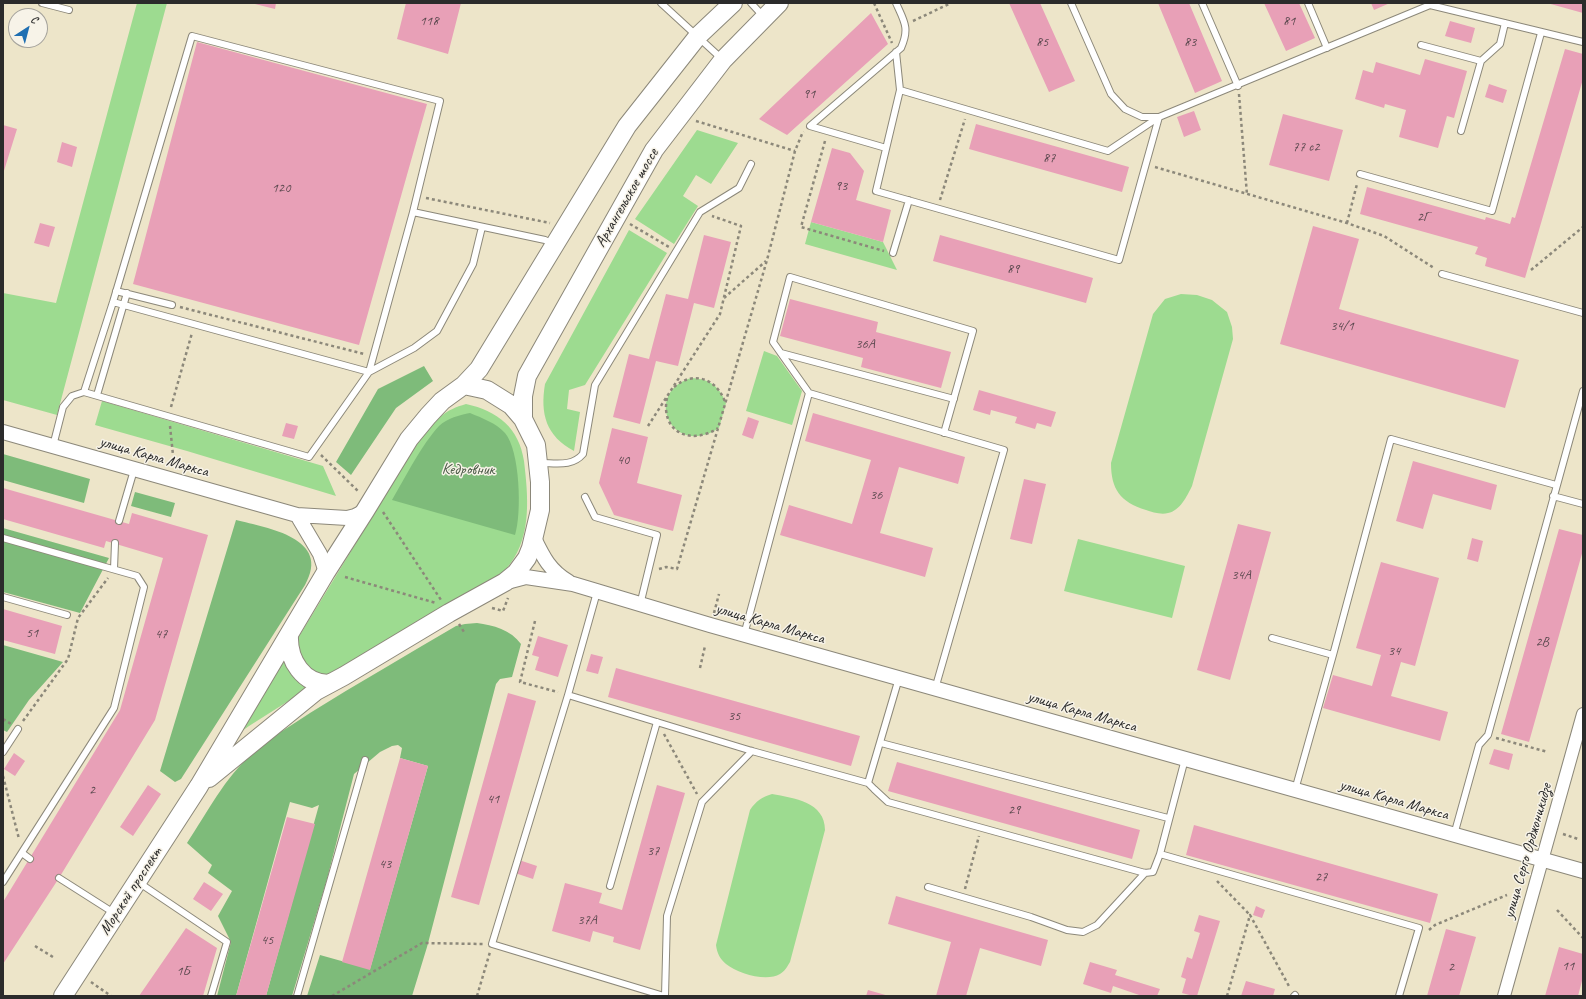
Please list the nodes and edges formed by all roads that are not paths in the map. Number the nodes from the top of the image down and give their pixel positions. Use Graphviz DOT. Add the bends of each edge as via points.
graph roads {
  1 [pos="42,3"];
  2 [pos="661,3"];
  3 [pos="733,3"];
  4 [pos="751,3"];
  5 [pos="779,3"];
  6 [pos="896,3"];
  7 [pos="1071,3"];
  8 [pos="1202,3"];
  9 [pos="1308,3"];
  10 [pos="1430,4"];
  11 [pos="69,10"];
  12 [pos="764,17"];
  13 [pos="1504,23"];
  14 [pos="1541,33"];
  15 [pos="698,36"];
  16 [pos="1583,42"];
  17 [pos="1421,45"];
  18 [pos="1327,48"];
  19 [pos="896,52"];
  20 [pos="723,60"];
  21 [pos="1481,61"];
  22 [pos="1238,86"];
  23 [pos="900,90"];
  24 [pos="1159,117"];
  25 [pos="1461,131"];
  26 [pos="886,148"];
  27 [pos="750,164"];
  28 [pos="1360,174"];
  29 [pos="909,200"];
  30 [pos="413,212"];
  31 [pos="482,227"];
  32 [pos="555,244"];
  33 [pos="893,253"];
  34 [pos="1442,274"];
  35 [pos="116,291"];
  36 [pos="127,293"];
  37 [pos="113,302"];
  38 [pos="123,305"];
  39 [pos="172,305"];
  40 [pos="1583,313"];
  41 [pos="780,353"];
  42 [pos="369,372"];
  43 [pos="464,385"];
  44 [pos="1583,391"];
  45 [pos="84,392"];
  46 [pos="809,393"];
  47 [pos="97,396"];
  48 [pos="954,399"];
  49 [pos="523,419"];
  50 [pos="3,432"];
  51 [pos="944,433"];
  52 [pos="53,446"];
  53 [pos="538,463"];
  54 [pos="134,470"];
  55 [pos="1556,485"];
  56 [pos="585,496"];
  57 [pos="1553,496"];
  58 [pos="1583,504"];
  59 [pos="372,509"];
  60 [pos="297,516"];
  61 [pos="119,521"];
  62 [pos="3,538"];
  63 [pos="534,538"];
  64 [pos="114,544"];
  65 [pos="114,569"];
  66 [pos="326,572"];
  67 [pos="573,584"];
  68 [pos="507,589"];
  69 [pos="597,592"];
  70 [pos="3,597"];
  71 [pos="640,605"];
  72 [pos="67,615"];
  73 [pos="744,635"];
  74 [pos="289,636"];
  75 [pos="1272,638"];
  76 [pos="1333,655"];
  77 [pos="900,678"];
  78 [pos="329,684"];
  79 [pos="936,689"];
  80 [pos="568,695"];
  81 [pos="1583,714"];
  82 [pos="657,722"];
  83 [pos="18,729"];
  84 [pos="881,743"];
  85 [pos="752,750"];
  86 [pos="3,752"];
  87 [pos="1185,759"];
  88 [pos="365,760"];
  89 [pos="868,783"];
  90 [pos="199,786"];
  91 [pos="1295,790"];
  92 [pos="1168,818"];
  93 [pos="1454,835"];
  94 [pos="22,853"];
  95 [pos="1160,854"];
  96 [pos="30,859"];
  97 [pos="1543,860"];
  98 [pos="1583,871"];
  99 [pos="1145,873"];
  100 [pos="59,878"];
  101 [pos="137,881"];
  102 [pos="3,882"];
  103 [pos="610,886"];
  104 [pos="928,887"];
  105 [pos="116,914"];
  106 [pos="63,996"];
  107 [pos="211,996"];
  108 [pos="297,996"];
  109 [pos="665,996"];
  110 [pos="1399,996"];
  111 [pos="1504,996"];
  1 -- 11 [label="lane"];
  2 -- 15 [label="lane"];
  3 -- 15 [label="main road"];
  4 -- 12 [label="lane"];
  5 -- 12 [label="main road, Архангельское шоссе"];
  6 -- 19 [label="lane" via="906,25 906,37"];
  7 -- 24 [label="lane" via="1111,94 1125,109 1142,117"];
  8 -- 22 [label="lane"];
  9 -- 18 [label="lane"];
  10 -- 13 [label="lane"];
  10 -- 18 [label="lane"];
  12 -- 20 [label="main road, Архангельское шоссе"];
  13 -- 14 [label="lane"];
  13 -- 21 [label="lane" via="1500,44"];
  14 -- 16 [label="lane"];
  14 -- 28 [label="lane" via="1492,211"];
  15 -- 20 [label="lane"];
  15 -- 32 [label="main road" via="627,126"];
  17 -- 21 [label="lane"];
  18 -- 22 [label="lane"];
  19 -- 23 [label="lane"];
  19 -- 26 [label="lane" via="810,126"];
  20 -- 49 [label="main road, Архангельское шоссе" via="654,150 527,376 523,396"];
  21 -- 25 [label="lane"];
  22 -- 24 [label="lane"];
  23 -- 24 [label="lane" via="1108,151"];
  23 -- 26 [label="lane"];
  24 -- 29 [label="lane" via="1119,260"];
  26 -- 29 [label="lane" via="876,191"];
  27 -- 53 [label="lane" via="739,188 700,212 595,385 583,454 578,460 568,464"];
  29 -- 33 [label="lane"];
  30 -- 31 [label="lane"];
  30 -- 35 [label="lane" via="440,101 192,36"];
  30 -- 42 [label="lane"];
  31 -- 32 [label="lane"];
  31 -- 42 [label="lane" via="473,264 437,332 414,348"];
  32 -- 43 [label="main road" via="479,369"];
  34 -- 40 [label="lane"];
  35 -- 36 [label="lane"];
  35 -- 37 [label="lane"];
  36 -- 38 [label="lane"];
  36 -- 39 [label="lane"];
  37 -- 38 [label="lane"];
  37 -- 45 [label="lane"];
  38 -- 42 [label="lane"];
  38 -- 47 [label="lane"];
  41 -- 46 [label="lane"];
  41 -- 48 [label="lane"];
  41 -- 48 [label="lane" via="773,342 790,277 973,331"];
  42 -- 47 [label="lane" via="309,458"];
  43 -- 49 [label="main road" via="487,390 511,405"];
  43 -- 59 [label="main road, Морской проспект" via="442,401 409,439"];
  44 -- 55 [label="lane"];
  45 -- 47 [label="lane"];
  45 -- 52 [label="lane" via="72,396 64,407"];
  46 -- 51 [label="lane"];
  46 -- 73 [label="lane"];
  48 -- 51 [label="lane"];
  49 -- 53 [label="main road" via="536,445"];
  50 -- 52 [label="street, улица Карла Маркса"];
  51 -- 79 [label="lane" via="1004,450"];
  52 -- 54 [label="street, улица Карла Маркса"];
  53 -- 63 [label="main road" via="540,510"];
  54 -- 60 [label="street, улица Карла Маркса"];
  54 -- 61 [label="lane"];
  55 -- 57 [label="lane"];
  55 -- 76 [label="lane" via="1391,439"];
  56 -- 71 [label="lane" via="595,517 657,535"];
  57 -- 58 [label="lane"];
  57 -- 93 [label="lane" via="1488,735 1479,744"];
  59 -- 60 [label="street, улица Карла Маркса" via="347,518"];
  59 -- 66 [label="main road, Морской проспект"];
  60 -- 66 [label="street" via="322,558"];
  62 -- 65 [label="lane"];
  63 -- 67 [label="street" via="542,558 562,578"];
  63 -- 68 [label="main road" via="527,558"];
  64 -- 65 [label="lane"];
  65 -- 94 [label="lane" via="137,576 144,587 114,708"];
  66 -- 74 [label="main road, Морской проспект"];
  67 -- 68 [label="street" via="526,577"];
  67 -- 69 [label="street, улица Карла Маркса"];
  68 -- 78 [label="main road" via="449,613"];
  69 -- 71 [label="street, улица Карла Маркса"];
  69 -- 80 [label="lane"];
  70 -- 72 [label="lane"];
  71 -- 73 [label="street, улица Карла Маркса"];
  73 -- 77 [label="street, улица Карла Маркса"];
  74 -- 78 [label="main road" via="290,654 300,670 314,682"];
  74 -- 90 [label="main road, Морской проспект"];
  75 -- 76 [label="lane"];
  76 -- 91 [label="lane"];
  77 -- 79 [label="street, улица Карла Маркса"];
  77 -- 84 [label="lane"];
  78 -- 90 [label="main road" via="316,691"];
  79 -- 87 [label="street, улица Карла Маркса"];
  80 -- 82 [label="lane"];
  80 -- 109 [label="lane" via="492,944"];
  81 -- 97 [label="street, улица Серго Орджоникидзе"];
  82 -- 85 [label="lane"];
  82 -- 103 [label="lane"];
  83 -- 86 [label="lane"];
  84 -- 89 [label="lane"];
  84 -- 92 [label="lane"];
  85 -- 89 [label="lane"];
  85 -- 109 [label="lane" via="702,802 668,916"];
  87 -- 91 [label="street, улица Карла Маркса"];
  87 -- 92 [label="lane"];
  88 -- 108 [label="lane"];
  89 -- 99 [label="lane" via="888,802"];
  90 -- 101 [label="main road, Морской проспект"];
  91 -- 93 [label="street, улица Карла Маркса"];
  92 -- 95 [label="lane"];
  93 -- 97 [label="street, улица Карла Маркса"];
  94 -- 96 [label="lane"];
  94 -- 102 [label="lane"];
  95 -- 99 [label="lane" via="1153,872"];
  95 -- 110 [label="lane" via="1419,928"];
  97 -- 98 [label="street, улица Карла Маркса"];
  97 -- 111 [label="street, улица Серго Орджоникидзе"];
  99 -- 104 [label="lane" via="1097,924 1083,932 1067,930"];
  100 -- 105 [label="lane"];
  101 -- 105 [label="main road, Морской проспект"];
  101 -- 107 [label="lane" via="227,942"];
  105 -- 106 [label="main road, Морской проспект"];
}
